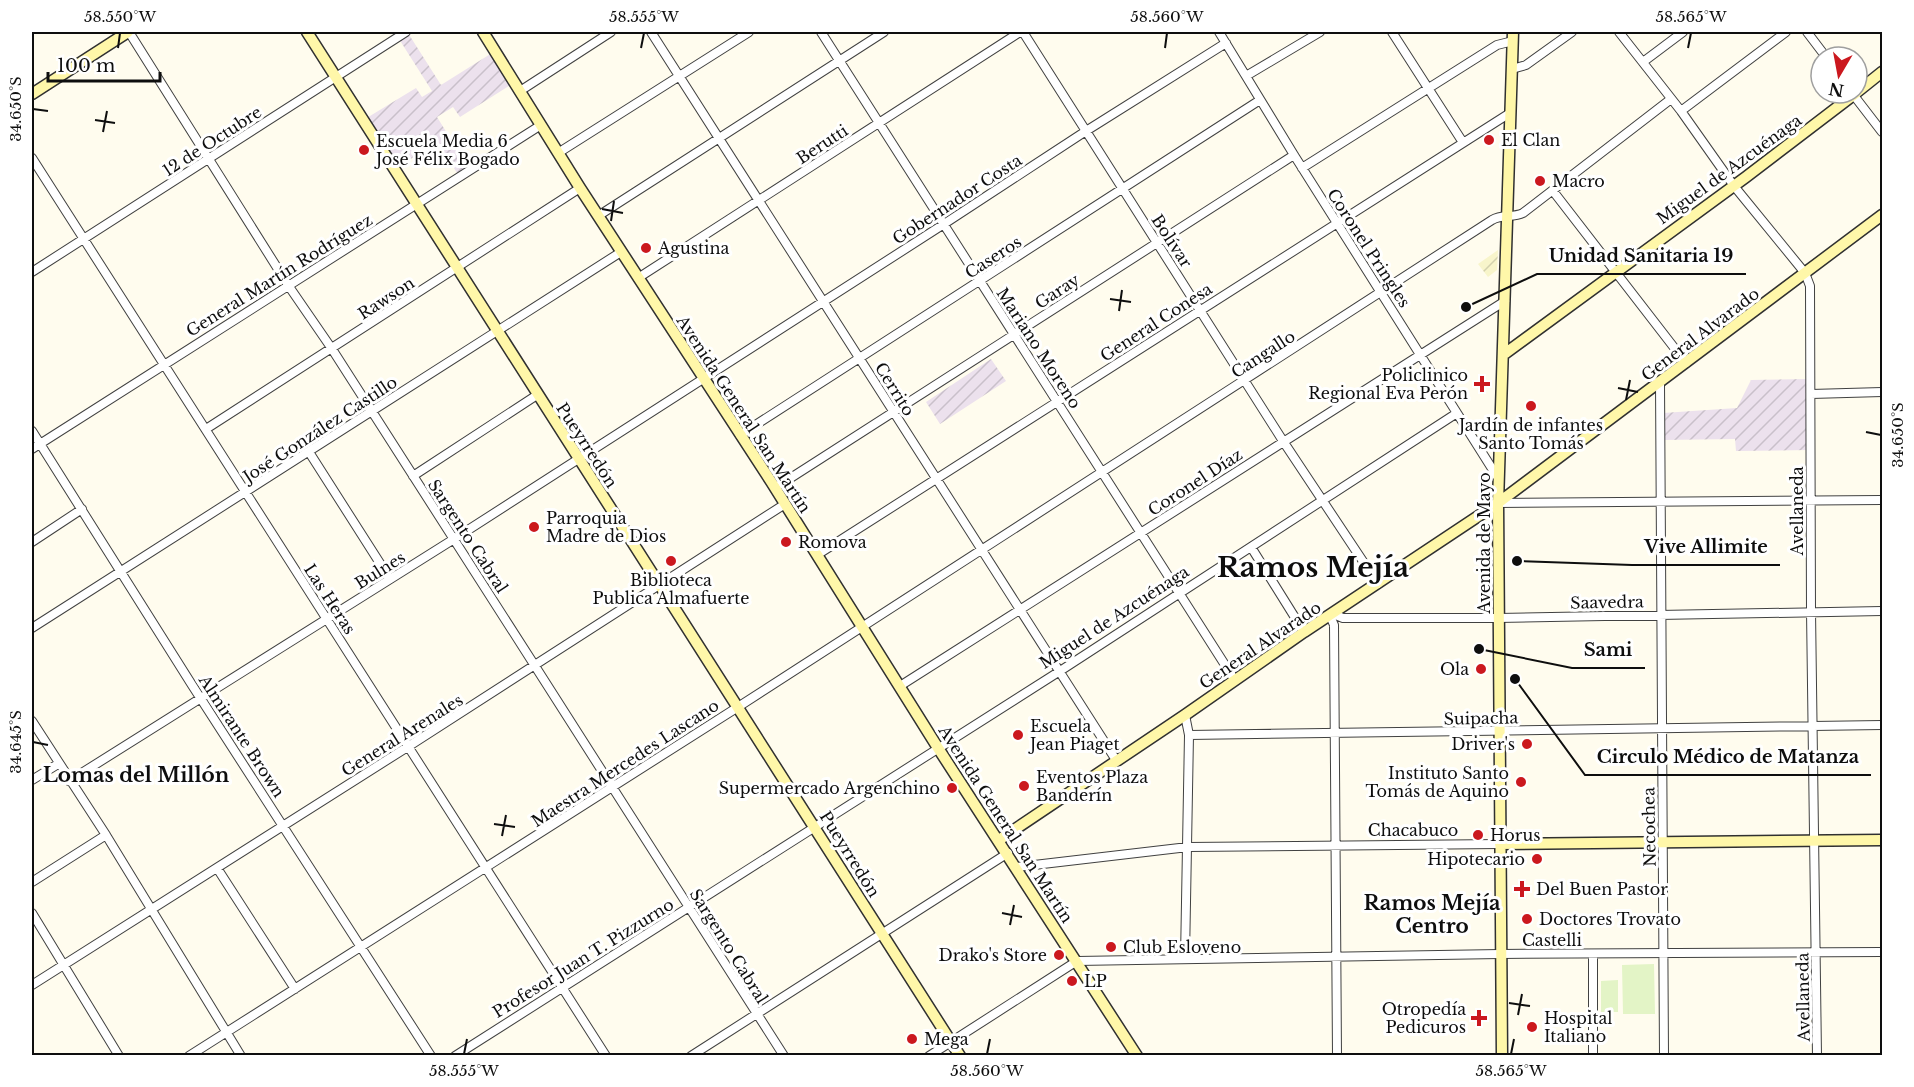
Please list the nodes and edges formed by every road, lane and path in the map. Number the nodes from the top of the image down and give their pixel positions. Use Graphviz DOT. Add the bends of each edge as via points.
graph roads {
  1 [pos="128,32"];
  2 [pos="307,32"];
  3 [pos="406,32"];
  4 [pos="483,32"];
  5 [pos="611,32"];
  6 [pos="651,32"];
  7 [pos="749,32"];
  8 [pos="821,32"];
  9 [pos="884,32"];
  10 [pos="1021,32"];
  11 [pos="1219,32"];
  12 [pos="1320,32"];
  13 [pos="1392,32"];
  14 [pos="1572,32"];
  15 [pos="1619,32"];
  16 [pos="1683,32"];
  17 [pos="1786,32"];
  18 [pos="1807,32"];
  19 [pos="1513,36"];
  20 [pos="1226,43"];
  21 [pos="1817,45"];
  22 [pos="840,60"];
  23 [pos="1643,62"];
  24 [pos="1512,69"];
  25 [pos="1882,72"];
  26 [pos="1246,76"];
  27 [pos="335,77"];
  28 [pos="680,77"];
  29 [pos="1869,82"];
  30 [pos="1427,88"];
  31 [pos="519,91"];
  32 [pos="32,94"];
  33 [pos="1671,99"];
  34 [pos="1260,100"];
  35 [pos="1839,105"];
  36 [pos="1863,105"];
  37 [pos="1681,111"];
  38 [pos="1510,113"];
  39 [pos="879,122"];
  40 [pos="541,125"];
  41 [pos="1086,131"];
  42 [pos="1882,132"];
  43 [pos="718,138"];
  44 [pos="1462,141"];
  45 [pos="558,153"];
  46 [pos="1294,155"];
  47 [pos="32,158"];
  48 [pos="210,158"];
  49 [pos="1302,168"];
  50 [pos="1734,186"];
  51 [pos="580,188"];
  52 [pos="1122,189"];
  53 [pos="1553,191"];
  54 [pos="759,201"];
  55 [pos="416,205"];
  56 [pos="1882,215"];
  57 [pos="598,216"];
  58 [pos="1507,216"];
  59 [pos="1336,223"];
  60 [pos="944,224"];
  61 [pos="83,239"];
  62 [pos="1157,242"];
  63 [pos="621,252"];
  64 [pos="457,269"];
  65 [pos="32,272"];
  66 [pos="1614,272"];
  67 [pos="1805,273"];
  68 [pos="638,278"];
  69 [pos="981,281"];
  70 [pos="288,285"];
  71 [pos="1382,292"];
  72 [pos="1505,301"];
  73 [pos="824,302"];
  74 [pos="1200,309"];
  75 [pos="497,332"];
  76 [pos="1015,335"];
  77 [pos="332,349"];
  78 [pos="1421,354"];
  79 [pos="1503,355"];
  80 [pos="860,358"];
  81 [pos="1686,363"];
  82 [pos="164,364"];
  83 [pos="703,379"];
  84 [pos="1246,381"];
  85 [pos="1660,383"];
  86 [pos="1882,392"];
  87 [pos="1811,394"];
  88 [pos="537,395"];
  89 [pos="1057,401"];
  90 [pos="372,412"];
  91 [pos="895,412"];
  92 [pos="1457,413"];
  93 [pos="206,429"];
  94 [pos="32,431"];
  95 [pos="740,435"];
  96 [pos="1283,441"];
  97 [pos="40,443"];
  98 [pos="32,449"];
  99 [pos="309,452"];
  100 [pos="579,459"];
  101 [pos="1103,472"];
  102 [pos="413,476"];
  103 [pos="1499,479"];
  104 [pos="936,480"];
  105 [pos="775,488"];
  106 [pos="246,493"];
  107 [pos="1322,500"];
  108 [pos="1811,500"];
  109 [pos="1882,500"];
  110 [pos="1661,502"];
  111 [pos="1498,503"];
  112 [pos="785,504"];
  113 [pos="82,509"];
  114 [pos="1140,534"];
  115 [pos="454,539"];
  116 [pos="32,542"];
  117 [pos="1251,547"];
  118 [pos="982,549"];
  119 [pos="818,555"];
  120 [pos="122,571"];
  121 [pos="390,579"];
  122 [pos="659,584"];
  123 [pos="1378,584"];
  124 [pos="1178,593"];
  125 [pos="1021,610"];
  126 [pos="1811,611"];
  127 [pos="1882,611"];
  128 [pos="1333,613"];
  129 [pos="1661,614"];
  130 [pos="1498,618"];
  131 [pos="327,620"];
  132 [pos="862,626"];
  133 [pos="32,628"];
  134 [pos="1304,632"];
  135 [pos="535,666"];
  136 [pos="1060,670"];
  137 [pos="1234,680"];
  138 [pos="900,686"];
  139 [pos="201,698"];
  140 [pos="738,707"];
  141 [pos="1185,716"];
  142 [pos="32,721"];
  143 [pos="1882,725"];
  144 [pos="1813,726"];
  145 [pos="1662,729"];
  146 [pos="1499,731"];
  147 [pos="1334,734"];
  148 [pos="1189,735"];
  149 [pos="409,747"];
  150 [pos="938,748"];
  151 [pos="1116,760"];
  152 [pos="58,764"];
  153 [pos="32,780"];
  154 [pos="69,781"];
  155 [pos="612,787"];
  156 [pos="284,826"];
  157 [pos="814,826"];
  158 [pos="106,835"];
  159 [pos="999,840"];
  160 [pos="1882,840"];
  161 [pos="1815,841"];
  162 [pos="1663,842"];
  163 [pos="1500,844"];
  164 [pos="1335,845"];
  165 [pos="1188,847"];
  166 [pos="1008,853"];
  167 [pos="487,867"];
  168 [pos="1017,867"];
  169 [pos="217,868"];
  170 [pos="32,882"];
  171 [pos="689,907"];
  172 [pos="150,910"];
  173 [pos="32,913"];
  174 [pos="882,933"];
  175 [pos="363,947"];
  176 [pos="1816,952"];
  177 [pos="1882,952"];
  178 [pos="1664,953"];
  179 [pos="1500,954"];
  180 [pos="1593,954"];
  181 [pos="1335,957"];
  182 [pos="1185,958"];
  183 [pos="1077,961"];
  184 [pos="62,965"];
  185 [pos="32,985"];
  186 [pos="563,987"];
  187 [pos="295,988"];
  188 [pos="756,1013"];
  189 [pos="226,1032"];
  190 [pos="952,1041"];
  191 [pos="118,1056"];
  192 [pos="189,1056"];
  193 [pos="241,1056"];
  194 [pos="431,1056"];
  195 [pos="454,1056"];
  196 [pos="606,1056"];
  197 [pos="691,1056"];
  198 [pos="783,1056"];
  199 [pos="928,1056"];
  200 [pos="960,1056"];
  201 [pos="1137,1056"];
  202 [pos="1337,1056"];
  203 [pos="1502,1056"];
  204 [pos="1593,1056"];
  205 [pos="1664,1056"];
  206 [pos="1817,1056"];
  1 -- 32 [label="street"];
  1 -- 48 [label="street, Sargento Cabral"];
  2 -- 27 [label="street, Pueyrredón"];
  3 -- 27 [label="street, 12 de Octubre"];
  4 -- 31 [label="street, Avenida General San Martín"];
  5 -- 31 [label="street"];
  6 -- 28 [label="street, Cerrito"];
  7 -- 28 [label="street"];
  8 -- 22 [label="street, Mariano Moreno"];
  9 -- 22 [label="street"];
  10 -- 39 [label="street, Berutti"];
  10 -- 41 [label="street, Bolívar"];
  11 -- 20 [label="street, Coronel Pringles"];
  12 -- 26 [label="street"];
  13 -- 30 [label="street"];
  14 -- 24 [label="street" via="1526,65"];
  15 -- 23 [label="street, Avellaneda"];
  16 -- 23 [label="street"];
  17 -- 37 [label="street"];
  18 -- 21 [label="street"];
  19 -- 24 [label="street, Avenida de Mayo"];
  19 -- 30 [label="street"];
  20 -- 26 [label="street, Coronel Pringles"];
  20 -- 41 [label="street, Gobernador Costa"];
  22 -- 39 [label="street, Mariano Moreno"];
  22 -- 43 [label="street"];
  23 -- 33 [label="street, Avellaneda"];
  24 -- 38 [label="street, Avenida de Mayo"];
  25 -- 29 [label="street, Miguel de Azcuénaga"];
  26 -- 34 [label="street, Coronel Pringles"];
  27 -- 48 [label="street, 12 de Octubre"];
  27 -- 55 [label="street, Pueyrredón"];
  28 -- 43 [label="street, Cerrito"];
  28 -- 45 [label="street"];
  30 -- 44 [label="street"];
  30 -- 49 [label="street"];
  31 -- 40 [label="street, Avenida General San Martín"];
  33 -- 37 [label="street, Avellaneda"];
  33 -- 53 [label="street, Cangallo"];
  34 -- 46 [label="street, Coronel Pringles"];
  34 -- 52 [label="street, Caseros"];
  35 -- 50 [label="street, Miguel de Azcuénaga"];
  36 -- 42 [label="street"];
  37 -- 50 [label="street, Avellaneda"];
  38 -- 44 [label="street, General Conesa"];
  38 -- 58 [label="street, Avenida de Mayo"];
  39 -- 54 [label="street, Berutti"];
  39 -- 60 [label="street, Mariano Moreno"];
  40 -- 45 [label="street, Avenida General San Martín"];
  40 -- 55 [label="street, General Martín Rodríguez"];
  41 -- 52 [label="street, Bolívar"];
  41 -- 60 [label="street, Gobernador Costa"];
  43 -- 54 [label="street, Cerrito"];
  43 -- 57 [label="street"];
  44 -- 59 [label="street, General Conesa"];
  45 -- 51 [label="street, Avenida General San Martín"];
  46 -- 49 [label="street, Coronel Pringles"];
  46 -- 62 [label="street, Garay"];
  47 -- 61 [label="street, Las Heras"];
  48 -- 61 [label="street, 12 de Octubre"];
  48 -- 70 [label="street, Sargento Cabral"];
  49 -- 59 [label="street, Coronel Pringles"];
  50 -- 66 [label="street, Miguel de Azcuénaga"];
  50 -- 67 [label="street, Avellaneda"];
  51 -- 57 [label="street, Avenida General San Martín"];
  51 -- 64 [label="street, Rawson"];
  52 -- 62 [label="street, Bolívar"];
  52 -- 69 [label="street, Caseros"];
  53 -- 58 [label="street, Cangallo" via="1522,213"];
  53 -- 66 [label="street"];
  54 -- 68 [label="street, Berutti"];
  54 -- 73 [label="street, Cerrito"];
  55 -- 64 [label="street, Pueyrredón"];
  55 -- 70 [label="street, General Martín Rodríguez"];
  56 -- 67 [label="street, General Alvarado"];
  57 -- 63 [label="street, Avenida General San Martín"];
  58 -- 71 [label="street, Cangallo" via="1492,220"];
  58 -- 72 [label="street, Avenida de Mayo"];
  59 -- 71 [label="street, Coronel Pringles"];
  59 -- 74 [label="street, General Conesa"];
  60 -- 69 [label="street, Mariano Moreno"];
  60 -- 73 [label="street, Gobernador Costa"];
  61 -- 65 [label="street, 12 de Octubre"];
  61 -- 82 [label="street, Las Heras"];
  62 -- 74 [label="street, Bolívar"];
  62 -- 76 [label="street, Garay"];
  63 -- 68 [label="street, Avenida General San Martín"];
  63 -- 75 [label="street, José González Castillo"];
  64 -- 75 [label="street, Pueyrredón"];
  64 -- 77 [label="street, Rawson"];
  66 -- 79 [label="street, Miguel de Azcuénaga"];
  66 -- 81 [label="street"];
  67 -- 81 [label="street, General Alvarado"];
  67 -- 87 [label="street, Avellaneda" via="1810,286"];
  68 -- 83 [label="street, Avenida General San Martín"];
  69 -- 76 [label="street, Mariano Moreno"];
  69 -- 80 [label="street, Caseros"];
  70 -- 77 [label="street, Sargento Cabral"];
  70 -- 82 [label="street, General Martín Rodríguez"];
  71 -- 78 [label="street, Coronel Pringles"];
  71 -- 84 [label="street, Cangallo"];
  72 -- 78 [label="street, Coronel Díaz"];
  72 -- 79 [label="street, Avenida de Mayo"];
  73 -- 80 [label="street, Cerrito"];
  73 -- 83 [label="street, Gobernador Costa"];
  74 -- 84 [label="street, Bolívar"];
  74 -- 89 [label="street, General Conesa"];
  75 -- 88 [label="street, Pueyrredón"];
  75 -- 90 [label="street, José González Castillo"];
  76 -- 89 [label="street, Mariano Moreno"];
  76 -- 91 [label="street, Garay"];
  77 -- 90 [label="street, Sargento Cabral"];
  77 -- 93 [label="street, Rawson"];
  78 -- 92 [label="street, Coronel Pringles"];
  78 -- 96 [label="street, Coronel Díaz"];
  79 -- 103 [label="street, Avenida de Mayo"];
  80 -- 91 [label="street, Cerrito"];
  80 -- 95 [label="street, Caseros"];
  81 -- 85 [label="street, General Alvarado"];
  82 -- 93 [label="street, Las Heras"];
  82 -- 97 [label="street, General Martín Rodríguez"];
  83 -- 95 [label="street, Avenida General San Martín"];
  83 -- 100 [label="street, Bulnes"];
  84 -- 96 [label="street, Bolívar"];
  84 -- 101 [label="street, Cangallo"];
  85 -- 110 [label="street, Necochea"];
  85 -- 111 [label="street, General Alvarado"];
  86 -- 87 [label="street"];
  87 -- 108 [label="street, Avellaneda"];
  88 -- 100 [label="street, Pueyrredón"];
  88 -- 102 [label="street"];
  89 -- 101 [label="street, Mariano Moreno"];
  89 -- 104 [label="street, General Conesa"];
  90 -- 99 [label="street, José González Castillo"];
  90 -- 102 [label="street, Sargento Cabral"];
  91 -- 104 [label="street, Cerrito"];
  91 -- 105 [label="street, Garay"];
  92 -- 103 [label="street, Coronel Pringles"];
  92 -- 107 [label="street, Miguel de Azcuénaga"];
  93 -- 106 [label="street, Las Heras"];
  94 -- 97 [label="street, Almirante Brown"];
  95 -- 105 [label="street, Avenida General San Martín"];
  96 -- 107 [label="street, Bolívar"];
  96 -- 114 [label="street, Coronel Díaz"];
  97 -- 98 [label="street, General Martín Rodríguez"];
  97 -- 113 [label="street, Almirante Brown"];
  99 -- 106 [label="street, José González Castillo"];
  99 -- 121 [label="street"];
  100 -- 115 [label="street, Bulnes"];
  100 -- 122 [label="street, Pueyrredón"];
  101 -- 114 [label="street, Mariano Moreno"];
  101 -- 118 [label="street, Cangallo"];
  102 -- 115 [label="street, Sargento Cabral"];
  103 -- 111 [label="street, Avenida de Mayo"];
  104 -- 118 [label="street, Cerrito"];
  104 -- 119 [label="street, General Conesa"];
  105 -- 112 [label="street, Avenida General San Martín"];
  106 -- 120 [label="street, José González Castillo"];
  106 -- 131 [label="street, Las Heras"];
  107 -- 117 [label="street, Miguel de Azcuénaga"];
  107 -- 123 [label="street, Bolívar"];
  108 -- 109 [label="street"];
  108 -- 110 [label="street"];
  108 -- 126 [label="street, Avellaneda"];
  110 -- 111 [label="street"];
  110 -- 129 [label="street, Necochea"];
  111 -- 123 [label="street, General Alvarado"];
  111 -- 130 [label="street, Avenida de Mayo"];
  112 -- 119 [label="street, Avenida General San Martín"];
  112 -- 122 [label="street, General Arenales"];
  113 -- 116 [label="street"];
  113 -- 120 [label="street, Almirante Brown"];
  114 -- 124 [label="street, Mariano Moreno"];
  114 -- 125 [label="street, Coronel Díaz"];
  115 -- 121 [label="street, Bulnes"];
  115 -- 135 [label="street, Sargento Cabral"];
  117 -- 124 [label="street, Miguel de Azcuénaga"];
  117 -- 134 [label="street"];
  118 -- 125 [label="street, Cerrito"];
  118 -- 132 [label="street, Cangallo"];
  119 -- 132 [label="street, Avenida General San Martín"];
  120 -- 133 [label="street, José González Castillo"];
  120 -- 139 [label="street, Almirante Brown"];
  121 -- 131 [label="street, Bulnes"];
  122 -- 135 [label="street, General Arenales"];
  122 -- 140 [label="street, Pueyrredón"];
  123 -- 128 [label="street, General Alvarado"];
  124 -- 136 [label="street, Miguel de Azcuénaga"];
  124 -- 137 [label="street, Mariano Moreno"];
  125 -- 136 [label="street, Cerrito"];
  125 -- 138 [label="street, Coronel Díaz"];
  126 -- 127 [label="street, Saavedra"];
  126 -- 129 [label="street, Saavedra"];
  126 -- 144 [label="street, Avellaneda"];
  128 -- 130 [label="street, Saavedra" via="1343,618"];
  128 -- 134 [label="street, General Alvarado"];
  128 -- 147 [label="street"];
  129 -- 130 [label="street, Saavedra"];
  129 -- 145 [label="street, Necochea"];
  130 -- 146 [label="street, Avenida de Mayo"];
  131 -- 139 [label="street, Bulnes"];
  131 -- 149 [label="street, Las Heras"];
  132 -- 138 [label="street, Avenida General San Martín"];
  132 -- 140 [label="street, Maestra Mercedes Lascano"];
  134 -- 137 [label="street, General Alvarado"];
  135 -- 149 [label="street, General Arenales"];
  135 -- 155 [label="street, Sargento Cabral"];
  136 -- 150 [label="street, Miguel de Azcuénaga"];
  136 -- 151 [label="street, Cerrito"];
  137 -- 141 [label="street, General Alvarado"];
  138 -- 150 [label="street, Avenida General San Martín"];
  139 -- 154 [label="street, Bulnes"];
  139 -- 156 [label="street, Almirante Brown"];
  140 -- 155 [label="street, Maestra Mercedes Lascano"];
  140 -- 157 [label="street, Pueyrredón"];
  141 -- 148 [label="street"];
  141 -- 151 [label="street, General Alvarado"];
  142 -- 152 [label="street"];
  143 -- 144 [label="street, Suipacha"];
  144 -- 145 [label="street, Suipacha"];
  144 -- 161 [label="street, Avellaneda"];
  145 -- 146 [label="street, Suipacha"];
  145 -- 162 [label="street, Necochea"];
  146 -- 147 [label="street, Suipacha"];
  146 -- 163 [label="street, Avenida de Mayo"];
  147 -- 148 [label="street, Suipacha"];
  147 -- 164 [label="street"];
  148 -- 165 [label="street"];
  149 -- 156 [label="street, General Arenales"];
  149 -- 167 [label="street, Las Heras"];
  150 -- 157 [label="street, Profesor Juan T. Pizzurno"];
  150 -- 159 [label="street, Avenida General San Martín"];
  151 -- 159 [label="street, General Alvarado"];
  152 -- 153 [label="street"];
  152 -- 154 [label="street"];
  154 -- 158 [label="street"];
  155 -- 167 [label="street, Maestra Mercedes Lascano"];
  155 -- 171 [label="street, Sargento Cabral"];
  156 -- 169 [label="street, General Arenales"];
  156 -- 175 [label="street, Almirante Brown"];
  157 -- 171 [label="street, Profesor Juan T. Pizzurno"];
  157 -- 174 [label="street, Pueyrredón"];
  158 -- 170 [label="street"];
  158 -- 172 [label="street"];
  159 -- 166 [label="street, Avenida General San Martín"];
  160 -- 161 [label="street, Chacabuco"];
  161 -- 162 [label="street, Chacabuco"];
  161 -- 176 [label="street, Avellaneda"];
  162 -- 163 [label="street, Chacabuco"];
  162 -- 178 [label="street, Necochea"];
  163 -- 164 [label="street, Chacabuco"];
  163 -- 179 [label="street, Avenida de Mayo"];
  164 -- 165 [label="street, Chacabuco"];
  164 -- 181 [label="street"];
  165 -- 168 [label="street, Chacabuco"];
  165 -- 182 [label="street"];
  166 -- 168 [label="street, Avenida General San Martín"];
  166 -- 174 [label="street"];
  167 -- 175 [label="street, Maestra Mercedes Lascano"];
  167 -- 186 [label="street, Las Heras"];
  168 -- 183 [label="street, Avenida General San Martín"];
  169 -- 172 [label="street, General Arenales"];
  169 -- 187 [label="street"];
  171 -- 186 [label="street, Profesor Juan T. Pizzurno"];
  171 -- 188 [label="street, Sargento Cabral"];
  172 -- 184 [label="street, General Arenales"];
  172 -- 189 [label="street"];
  173 -- 184 [label="street"];
  174 -- 188 [label="street"];
  174 -- 190 [label="street, Pueyrredón"];
  175 -- 187 [label="street, Maestra Mercedes Lascano"];
  175 -- 194 [label="street, Almirante Brown"];
  176 -- 177 [label="street, Castelli"];
  176 -- 178 [label="street, Castelli"];
  176 -- 206 [label="street, Avellaneda"];
  178 -- 180 [label="street, Castelli"];
  178 -- 205 [label="street, Necochea"];
  179 -- 180 [label="street, Castelli"];
  179 -- 181 [label="street, Castelli"];
  179 -- 203 [label="street, Avenida de Mayo"];
  180 -- 204 [label="street"];
  181 -- 182 [label="street, Castelli"];
  181 -- 202 [label="street"];
  182 -- 183 [label="street, Castelli"];
  183 -- 190 [label="street"];
  183 -- 201 [label="street, Avenida General San Martín"];
  184 -- 185 [label="street, General Arenales"];
  184 -- 191 [label="street"];
  186 -- 195 [label="street, Profesor Juan T. Pizzurno"];
  186 -- 196 [label="street, Las Heras"];
  187 -- 189 [label="street, Maestra Mercedes Lascano"];
  188 -- 197 [label="street"];
  188 -- 198 [label="street, Sargento Cabral"];
  189 -- 192 [label="street, Maestra Mercedes Lascano"];
  189 -- 193 [label="street"];
  190 -- 199 [label="street"];
  190 -- 200 [label="street, Pueyrredón"];
}
